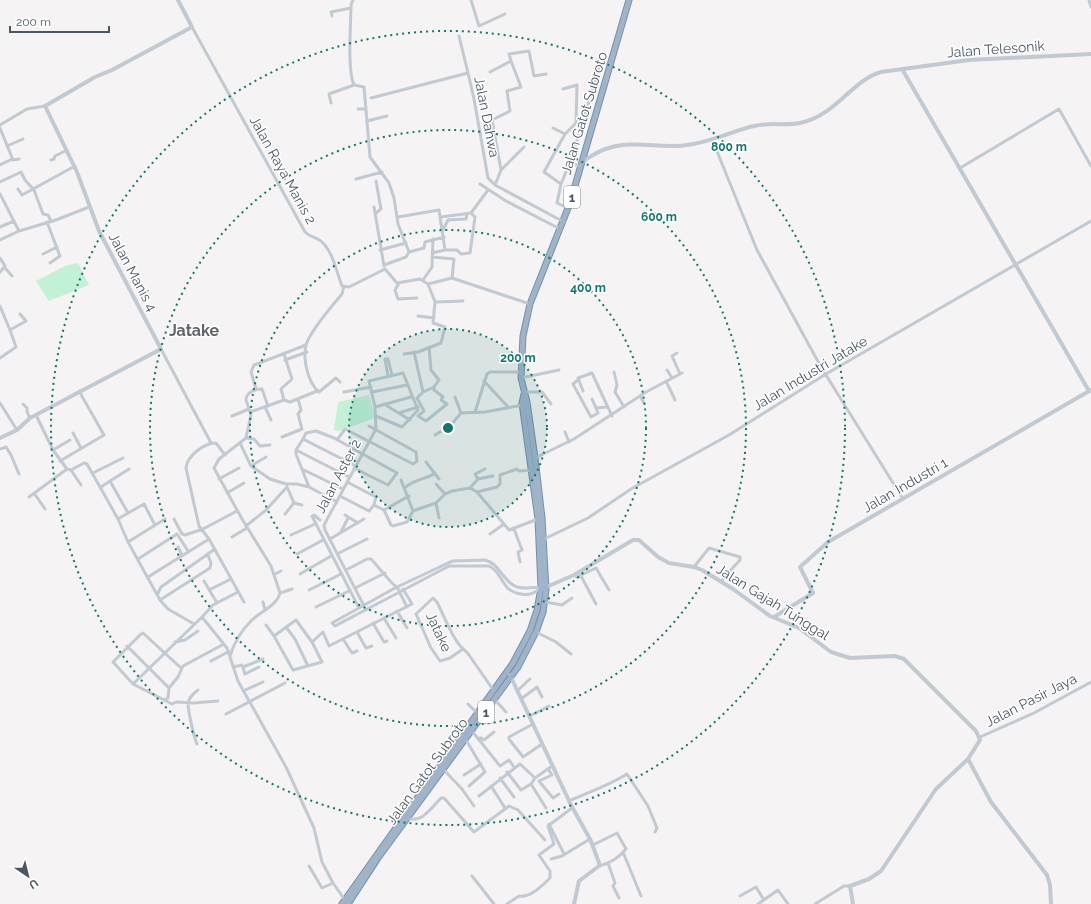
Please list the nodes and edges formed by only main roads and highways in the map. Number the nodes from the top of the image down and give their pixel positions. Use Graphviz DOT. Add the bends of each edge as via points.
graph roads {
  1 [pos="629,0"];
  2 [pos="524,393"];
  3 [pos="540,519"];
  4 [pos="541,540"];
  5 [pos="543,588"];
  6 [pos="405,818"];
  7 [pos="346,903"];
  1 -- 2 [label="highway, Jalan Gatot Subroto / 1" via="564,222 530,304 523,336 521,378"];
  2 -- 3 [label="highway, Jalan Gatot Subroto / 1" via="535,458"];
  2 -- 3 [label="highway, Jalan Gatot Subroto / 1" via="523,404"];
  3 -- 4 [label="highway, Jalan Gatot Subroto / 1"];
  4 -- 5 [label="highway, Jalan Gatot Subroto / 1"];
  4 -- 5 [label="highway, Jalan Gatot Subroto / 1" via="539,550"];
  5 -- 6 [label="highway, Jalan Gatot Subroto / 1" via="530,631 507,671"];
  5 -- 6 [label="highway, Jalan Gatot Subroto / 1" via="545,602 530,646 466,740"];
  6 -- 7 [label="highway, Jalan Gatot Subroto / 1"];
}
